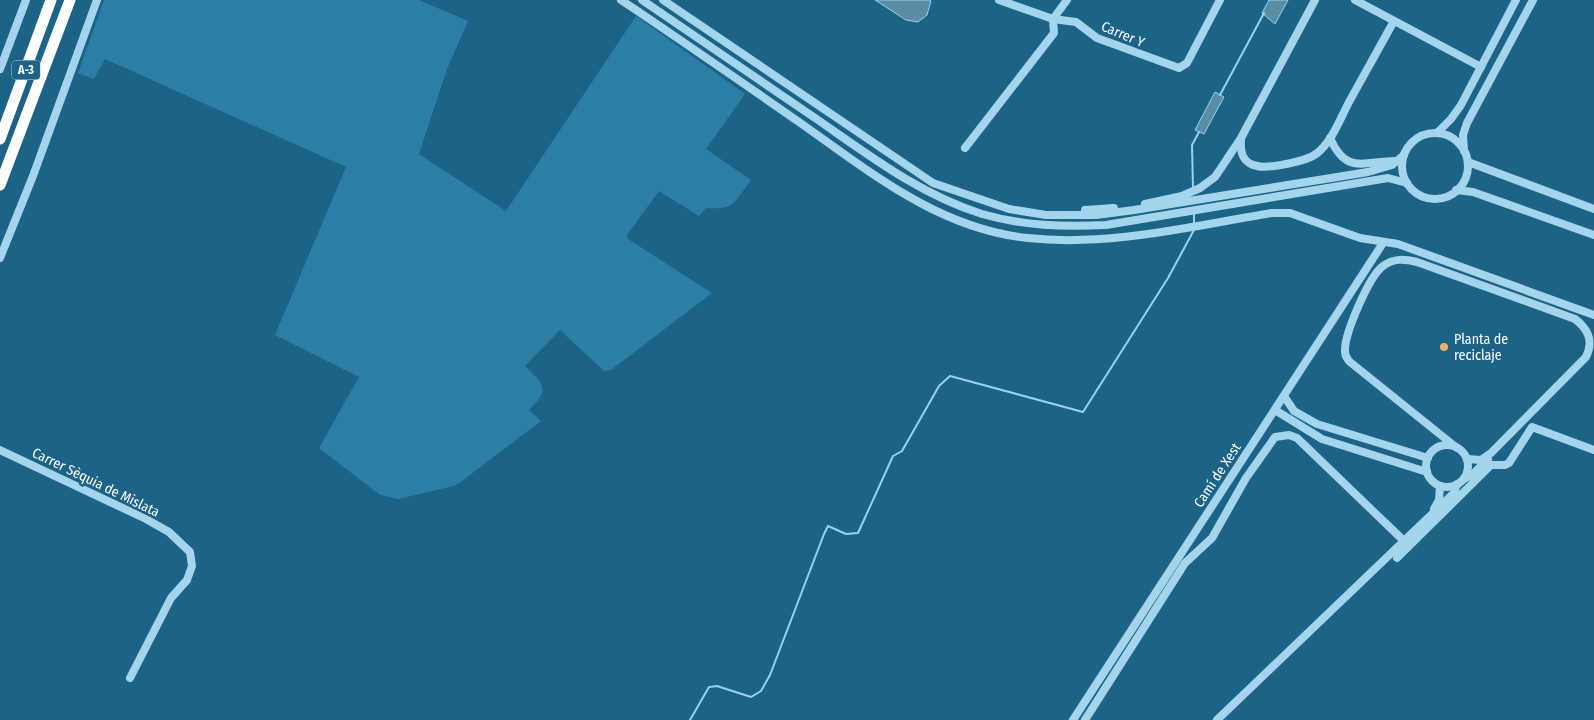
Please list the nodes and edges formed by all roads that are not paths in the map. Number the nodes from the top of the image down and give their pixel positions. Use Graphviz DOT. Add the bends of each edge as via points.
graph roads {
  1 [pos="26,0"];
  2 [pos="51,0"];
  3 [pos="70,0"];
  4 [pos="96,0"];
  5 [pos="621,0"];
  6 [pos="642,0"];
  7 [pos="663,0"];
  8 [pos="999,0"];
  9 [pos="1067,0"];
  10 [pos="1220,0"];
  11 [pos="1315,0"];
  12 [pos="1355,0"];
  13 [pos="1516,0"];
  14 [pos="1533,0"];
  15 [pos="1053,18"];
  16 [pos="1394,21"];
  17 [pos="1480,66"];
  18 [pos="0,69"];
  19 [pos="1437,133"];
  20 [pos="1241,138"];
  21 [pos="1330,138"];
  22 [pos="0,139"];
  23 [pos="965,148"];
  24 [pos="1464,151"];
  25 [pos="1404,155"];
  26 [pos="1397,161"];
  27 [pos="1468,162"];
  28 [pos="1407,183"];
  29 [pos="0,186"];
  30 [pos="1456,190"];
  31 [pos="967,196"];
  32 [pos="1594,209"];
  33 [pos="1594,235"];
  34 [pos="1383,243"];
  35 [pos="0,258"];
  36 [pos="1594,315"];
  37 [pos="1284,396"];
  38 [pos="1275,410"];
  39 [pos="1436,432"];
  40 [pos="1457,448"];
  41 [pos="0,450"];
  42 [pos="1434,450"];
  43 [pos="1594,450"];
  44 [pos="1491,453"];
  45 [pos="1428,458"];
  46 [pos="1467,459"];
  47 [pos="1427,472"];
  48 [pos="1460,482"];
  49 [pos="1440,486"];
  50 [pos="1433,510"];
  51 [pos="1403,540"];
  52 [pos="1397,558"];
  53 [pos="130,678"];
  54 [pos="1073,720"];
  55 [pos="1085,720"];
  56 [pos="1217,720"];
  1 -- 18 [label="street"];
  2 -- 22 [label="highway, A-3"];
  3 -- 29 [label="highway, A-3"];
  4 -- 35 [label="street"];
  5 -- 34 [label="street" via="893,188 951,219 1027,238 1074,241 1290,213 1336,231"];
  6 -- 28 [label="street" via="921,188 950,202 1006,220 1065,227 1106,225 1372,180 1388,178"];
  7 -- 31 [label="street" via="894,158 933,183"];
  8 -- 15 [label="street, Carrer Y"];
  9 -- 15 [label="street"];
  10 -- 15 [label="street, Carrer Y" via="1183,67 1173,68 1097,38 1076,22"];
  11 -- 20 [label="street"];
  12 -- 16 [label="street"];
  13 -- 17 [label="street"];
  14 -- 24 [label="street" via="1467,123 1463,135"];
  15 -- 23 [label="street" via="1054,33"];
  16 -- 17 [label="street"];
  16 -- 21 [label="street"];
  17 -- 19 [label="street" via="1461,105"];
  19 -- 24 [label="street" via="1450,136"];
  19 -- 25 [label="street" via="1419,137"];
  20 -- 21 [label="street" via="1243,158 1265,167 1305,160 1315,155"];
  20 -- 31 [label="street" via="1216,177 1182,196 1080,210 1053,210"];
  21 -- 26 [label="street" via="1337,153 1348,162"];
  24 -- 27 [label="street"];
  25 -- 26 [label="street"];
  25 -- 28 [label="street" via="1403,172"];
  26 -- 31 [label="street" via="1368,172 1096,215 1046,215 1009,209"];
  27 -- 30 [label="street" via="1466,176"];
  27 -- 32 [label="street"];
  28 -- 30 [label="street" via="1419,195 1430,198 1448,196"];
  30 -- 33 [label="street" via="1473,192"];
  34 -- 36 [label="street" via="1398,244"];
  34 -- 37 [label="street, Camí de Xest"];
  37 -- 38 [label="street, Camí de Xest"];
  37 -- 45 [label="street" via="1294,411 1316,424"];
  38 -- 47 [label="street" via="1322,439"];
  38 -- 54 [label="street, Camí de Xest"];
  39 -- 40 [label="street"];
  39 -- 42 [label="street" via="1438,438"];
  39 -- 44 [label="street" via="1345,355 1346,342 1362,297 1382,267 1392,261 1417,262 1575,319 1589,332 1591,344 1586,357"];
  40 -- 42 [label="street" via="1448,445"];
  40 -- 46 [label="street"];
  41 -- 53 [label="street, Carrer Sèquia de Mislata" via="146,518 169,532 190,552 192,566 187,580 172,598"];
  42 -- 45 [label="street"];
  43 -- 52 [label="street" via="1532,427 1509,463 1491,465"];
  44 -- 46 [label="street" via="1481,460"];
  44 -- 48 [label="street" via="1478,469"];
  45 -- 47 [label="street"];
  46 -- 48 [label="street" via="1468,467"];
  47 -- 49 [label="street"];
  48 -- 49 [label="street" via="1449,487"];
  48 -- 50 [label="street" via="1454,493"];
  49 -- 50 [label="street" via="1439,500"];
  50 -- 51 [label="street"];
  51 -- 55 [label="street" via="1297,438 1289,435 1275,437 1246,478 1212,538 1185,563"];
  51 -- 56 [label="street"];
}
